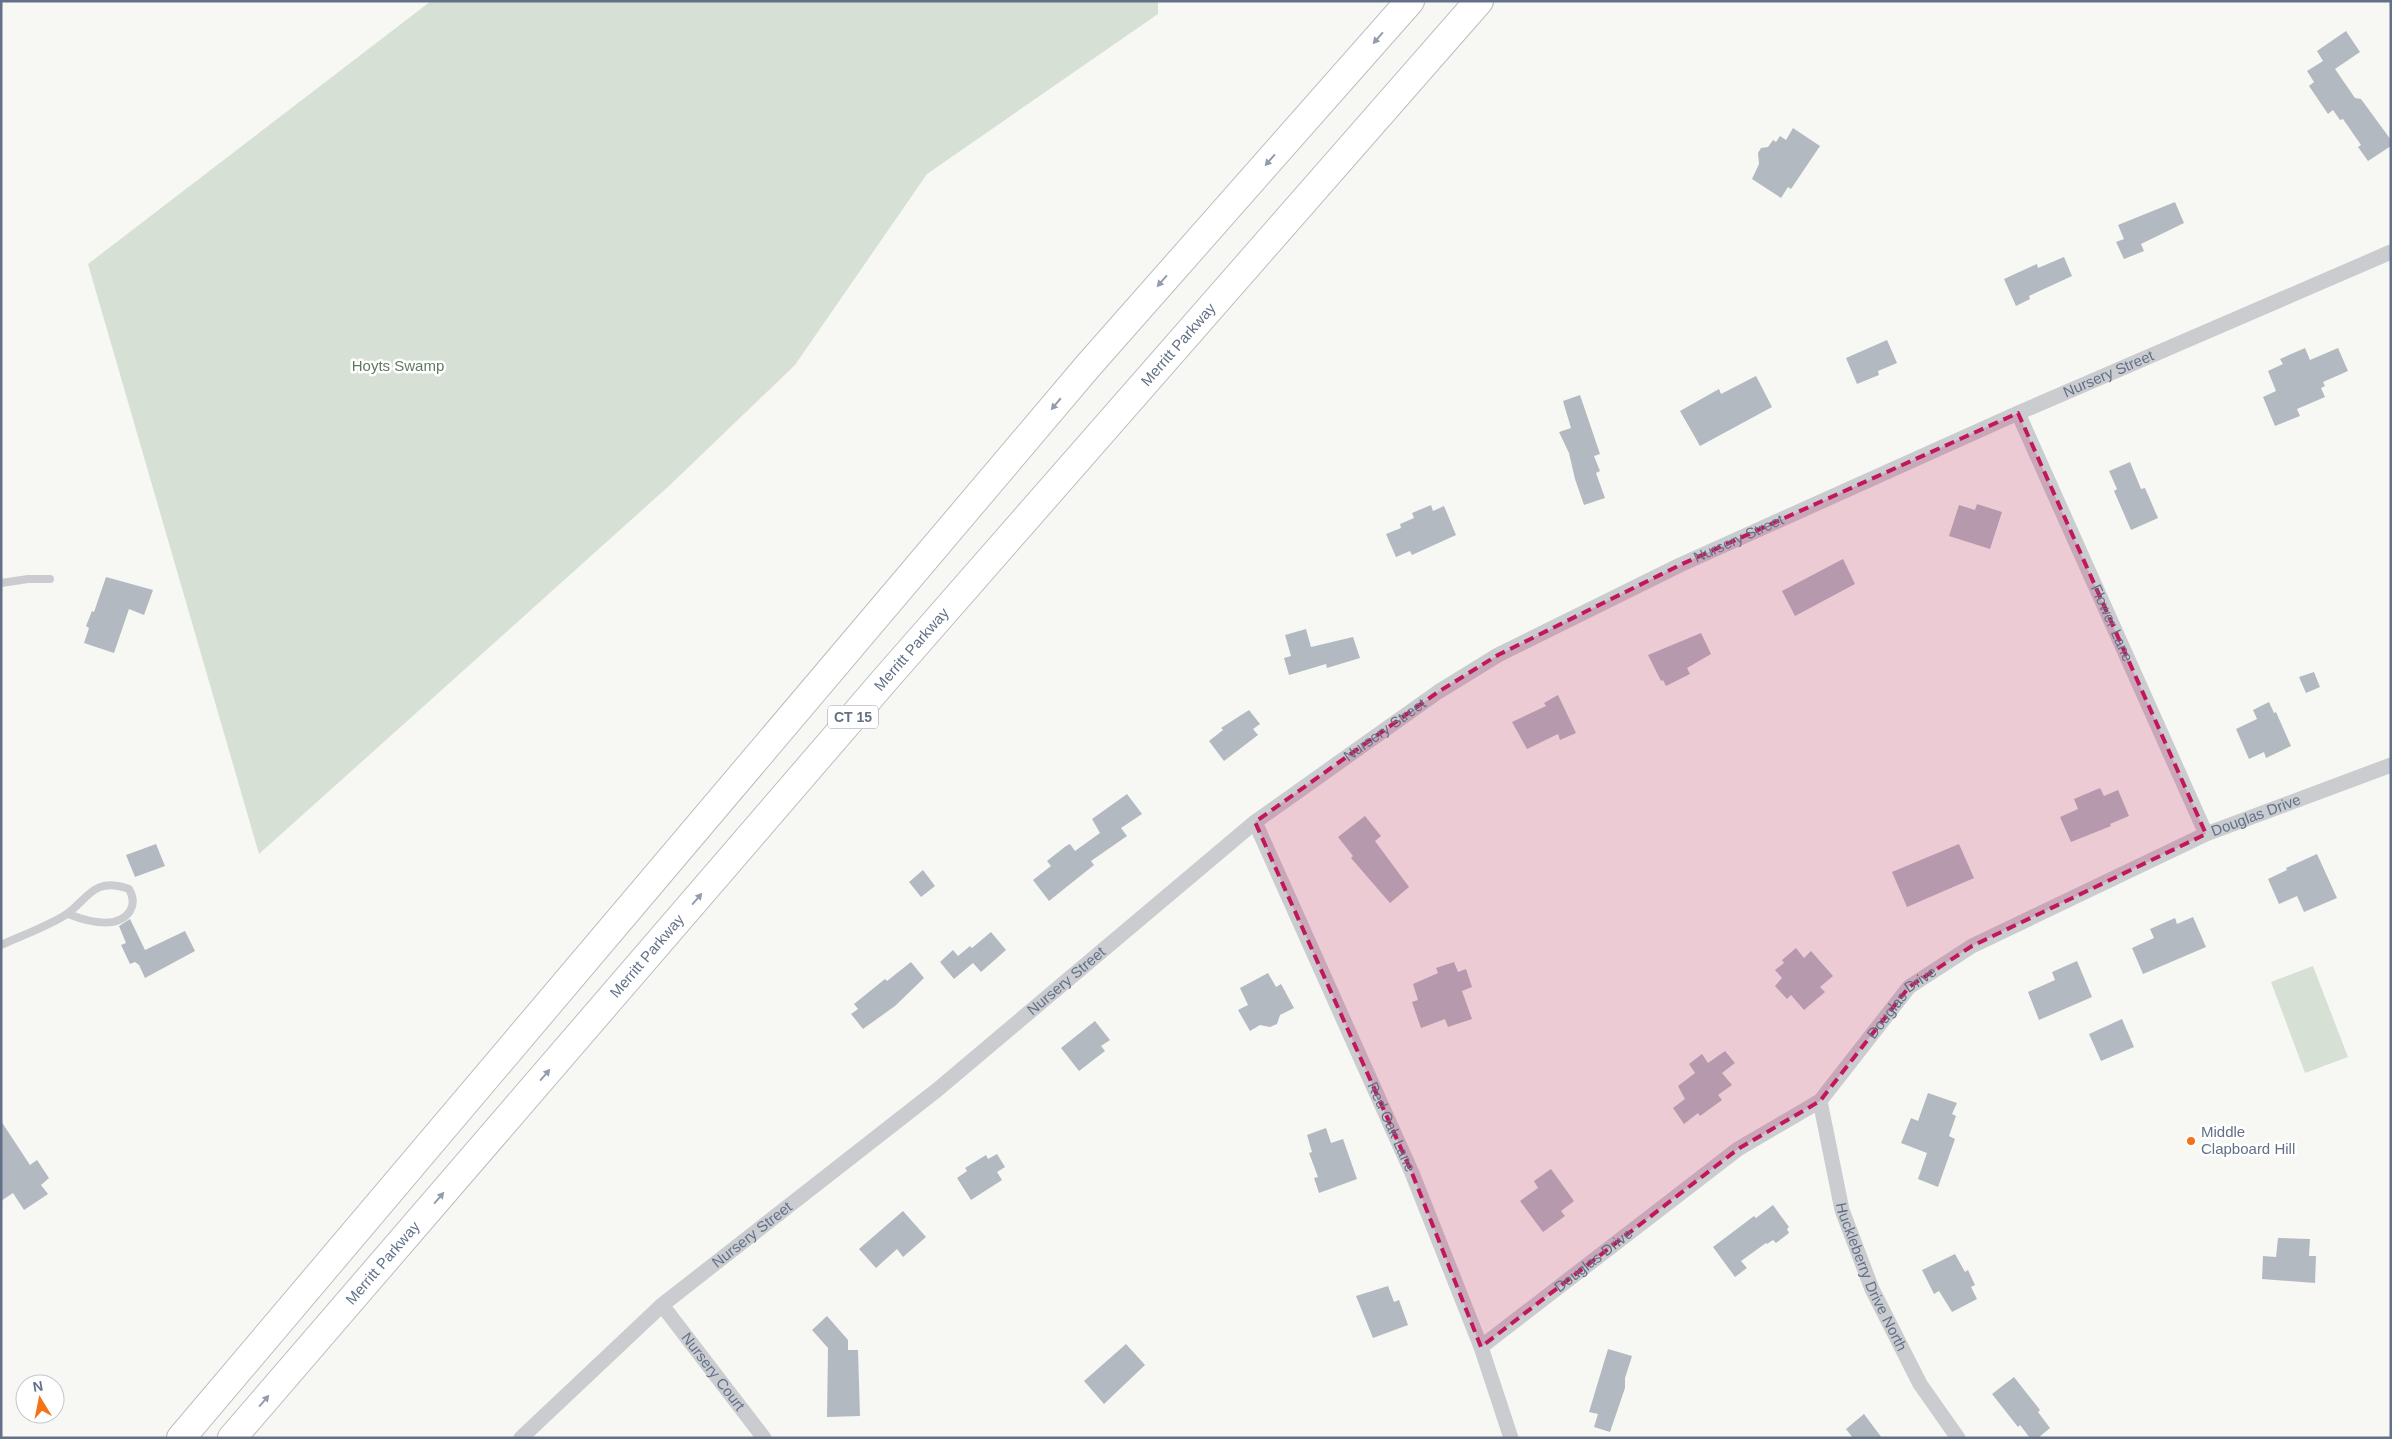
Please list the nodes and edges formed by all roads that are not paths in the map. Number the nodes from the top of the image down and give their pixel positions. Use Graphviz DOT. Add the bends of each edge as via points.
graph roads {
  1 [pos="1410,1"];
  2 [pos="1479,1"];
  3 [pos="2391,252"];
  4 [pos="2018,413"];
  5 [pos="50,579"];
  6 [pos="1,583"];
  7 [pos="2391,765"];
  8 [pos="1254,822"];
  9 [pos="2206,834"];
  10 [pos="68,914"];
  11 [pos="1,945"];
  12 [pos="1820,1101"];
  13 [pos="662,1305"];
  14 [pos="1481,1347"];
  15 [pos="181,1438"];
  16 [pos="232,1438"];
  17 [pos="521,1438"];
  18 [pos="764,1438"];
  19 [pos="1511,1438"];
  20 [pos="1958,1438"];
  1 -- 15 [label="highway, CT 15, one-way" via="1088,366"];
  16 -- 2 [label="highway, Merritt Parkway / CT 15, one-way" via="896,667"];
  3 -- 4 [label="street, Nursery Street"];
  4 -- 8 [label="street, Nursery Street" via="1680,564 1498,655 1438,692"];
  4 -- 9 [label="street, Flower Lane"];
  5 -- 6 [label="lane"];
  7 -- 9 [label="street, Douglas Drive"];
  8 -- 13 [label="street, Nursery Street" via="937,1090"];
  8 -- 14 [label="street, Red Oak Lane" via="1412,1173"];
  9 -- 12 [label="street, Douglas Drive" via="1972,946 1909,987"];
  10 -- 10 [label="lane" via="90,892 104,886 123,886 133,897 132,908 126,918 113,923"];
  10 -- 11 [label="lane"];
  12 -- 14 [label="street, Douglas Drive" via="1738,1149"];
  12 -- 20 [label="street, Huckleberry Drive North" via="1842,1210 1872,1289 1920,1384"];
  13 -- 17 [label="street, Nursery Street"];
  13 -- 18 [label="street, Nursery Court"];
  14 -- 19 [label="street, Red Oak Lane"];
}
